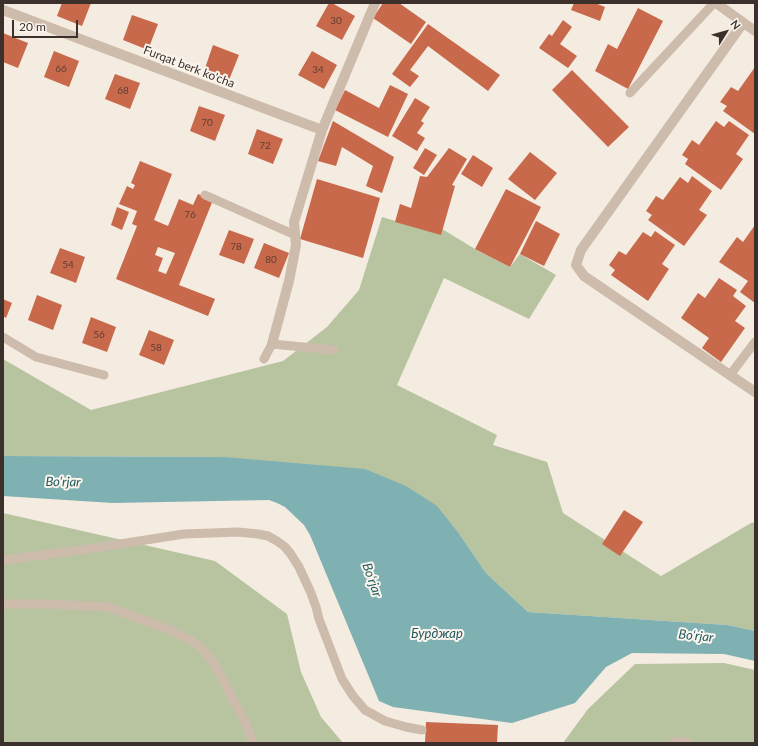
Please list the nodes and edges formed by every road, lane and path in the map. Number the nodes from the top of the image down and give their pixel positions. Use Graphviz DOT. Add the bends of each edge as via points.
graph roads {
  1 [pos="375,3"];
  2 [pos="715,3"];
  3 [pos="3,10"];
  4 [pos="744,23"];
  5 [pos="755,31"];
  6 [pos="630,93"];
  7 [pos="322,130"];
  8 [pos="205,195"];
  9 [pos="295,235"];
  10 [pos="3,337"];
  11 [pos="755,342"];
  12 [pos="272,344"];
  13 [pos="334,350"];
  14 [pos="264,359"];
  15 [pos="104,375"];
  16 [pos="730,375"];
  17 [pos="755,392"];
  18 [pos="3,560"];
  19 [pos="3,604"];
  20 [pos="422,730"];
  21 [pos="253,743"];
  22 [pos="673,743"];
  23 [pos="688,743"];
  1 -- 7 [label="street"];
  2 -- 4 [label="street"];
  2 -- 6 [label="lane"];
  3 -- 7 [label="street, Furqat berk ko'cha"];
  4 -- 5 [label="street"];
  4 -- 16 [label="street" via="581,250 576,265 584,276"];
  7 -- 9 [label="street" via="294,222"];
  8 -- 9 [label="lane"];
  9 -- 12 [label="street" via="296,245 289,281"];
  10 -- 15 [label="lane" via="36,357"];
  11 -- 16 [label="lane"];
  12 -- 13 [label="lane"];
  12 -- 14 [label="lane"];
  16 -- 17 [label="street"];
  18 -- 20 [label="lane" via="184,534 238,532 268,536 285,547 299,567 342,679 352,696 365,710 385,721"];
  19 -- 21 [label="lane" via="108,607 192,641 214,663"];
  22 -- 23 [label="lane"];
}
